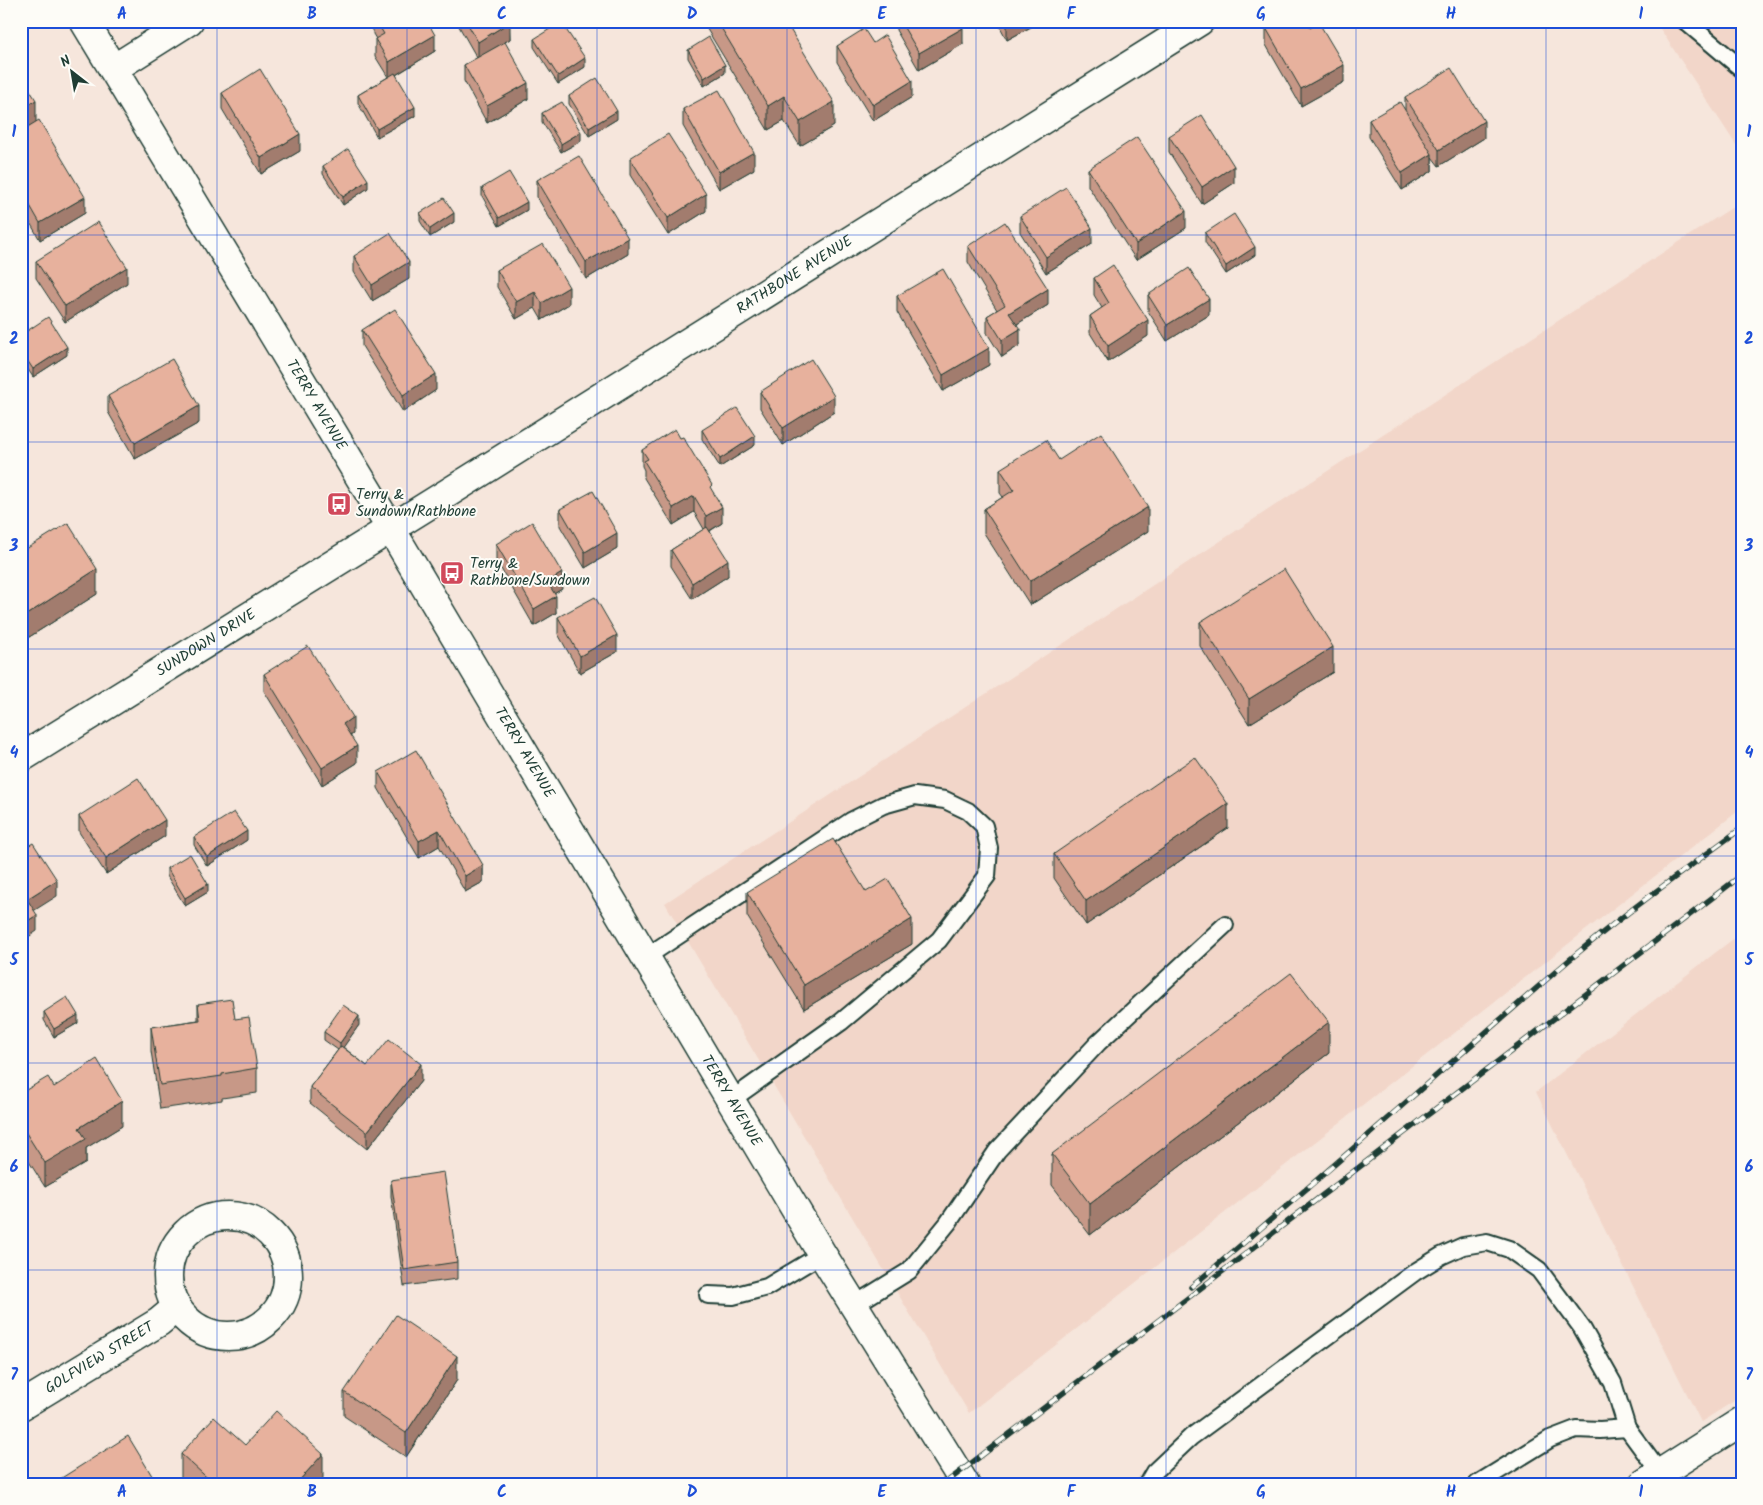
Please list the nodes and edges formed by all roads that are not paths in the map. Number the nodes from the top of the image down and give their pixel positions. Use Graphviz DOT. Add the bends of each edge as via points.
graph roads {
  1 [pos="84,21"];
  2 [pos="189,21"];
  3 [pos="1200,21"];
  4 [pos="1685,21"];
  5 [pos="1742,69"];
  6 [pos="113,70"];
  7 [pos="391,529"];
  8 [pos="21,758"];
  9 [pos="1225,925"];
  10 [pos="646,957"];
  11 [pos="731,1100"];
  12 [pos="822,1254"];
  13 [pos="708,1295"];
  14 [pos="854,1305"];
  15 [pos="177,1307"];
  16 [pos="21,1406"];
  17 [pos="1742,1421"];
  18 [pos="1627,1428"];
  19 [pos="1652,1478"];
  20 [pos="965,1484"];
  21 [pos="1147,1484"];
  22 [pos="1477,1484"];
  1 -- 6 [label="street, TERRY AVENUE"];
  2 -- 6 [label="street"];
  3 -- 7 [label="street, RATHBONE AVENUE"];
  4 -- 5 [label="lane"];
  6 -- 7 [label="street, TERRY AVENUE"];
  7 -- 8 [label="street, SUNDOWN DRIVE"];
  7 -- 10 [label="street, TERRY AVENUE"];
  9 -- 14 [label="lane" via="1098,1044 997,1152 948,1224 909,1271"];
  10 -- 11 [label="street, TERRY AVENUE"];
  10 -- 11 [label="lane" via="844,825 883,805 915,796 945,800 968,811 984,826 988,848 987,876 938,940 841,1022"];
  11 -- 12 [label="street, TERRY AVENUE"];
  12 -- 13 [label="lane" via="767,1287 733,1296"];
  12 -- 14 [label="street, TERRY AVENUE"];
  14 -- 20 [label="street, TERRY AVENUE"];
  15 -- 15 [label="street" via="194,1325 213,1334 230,1336 250,1331 270,1319 283,1300 288,1274 286,1259 278,1242 266,1229 243,1217 222,1216 200,1223 181,1238 170,1258 170,1294"];
  15 -- 16 [label="street, GOLFVIEW STREET"];
  17 -- 19 [label="street"];
  18 -- 19 [label="lane"];
  18 -- 21 [label="lane" via="1612,1383 1582,1328 1539,1270 1509,1249 1487,1242 1463,1246 1415,1272 1191,1437 1154,1472"];
  18 -- 22 [label="lane" via="1576,1429 1550,1439"];
}
